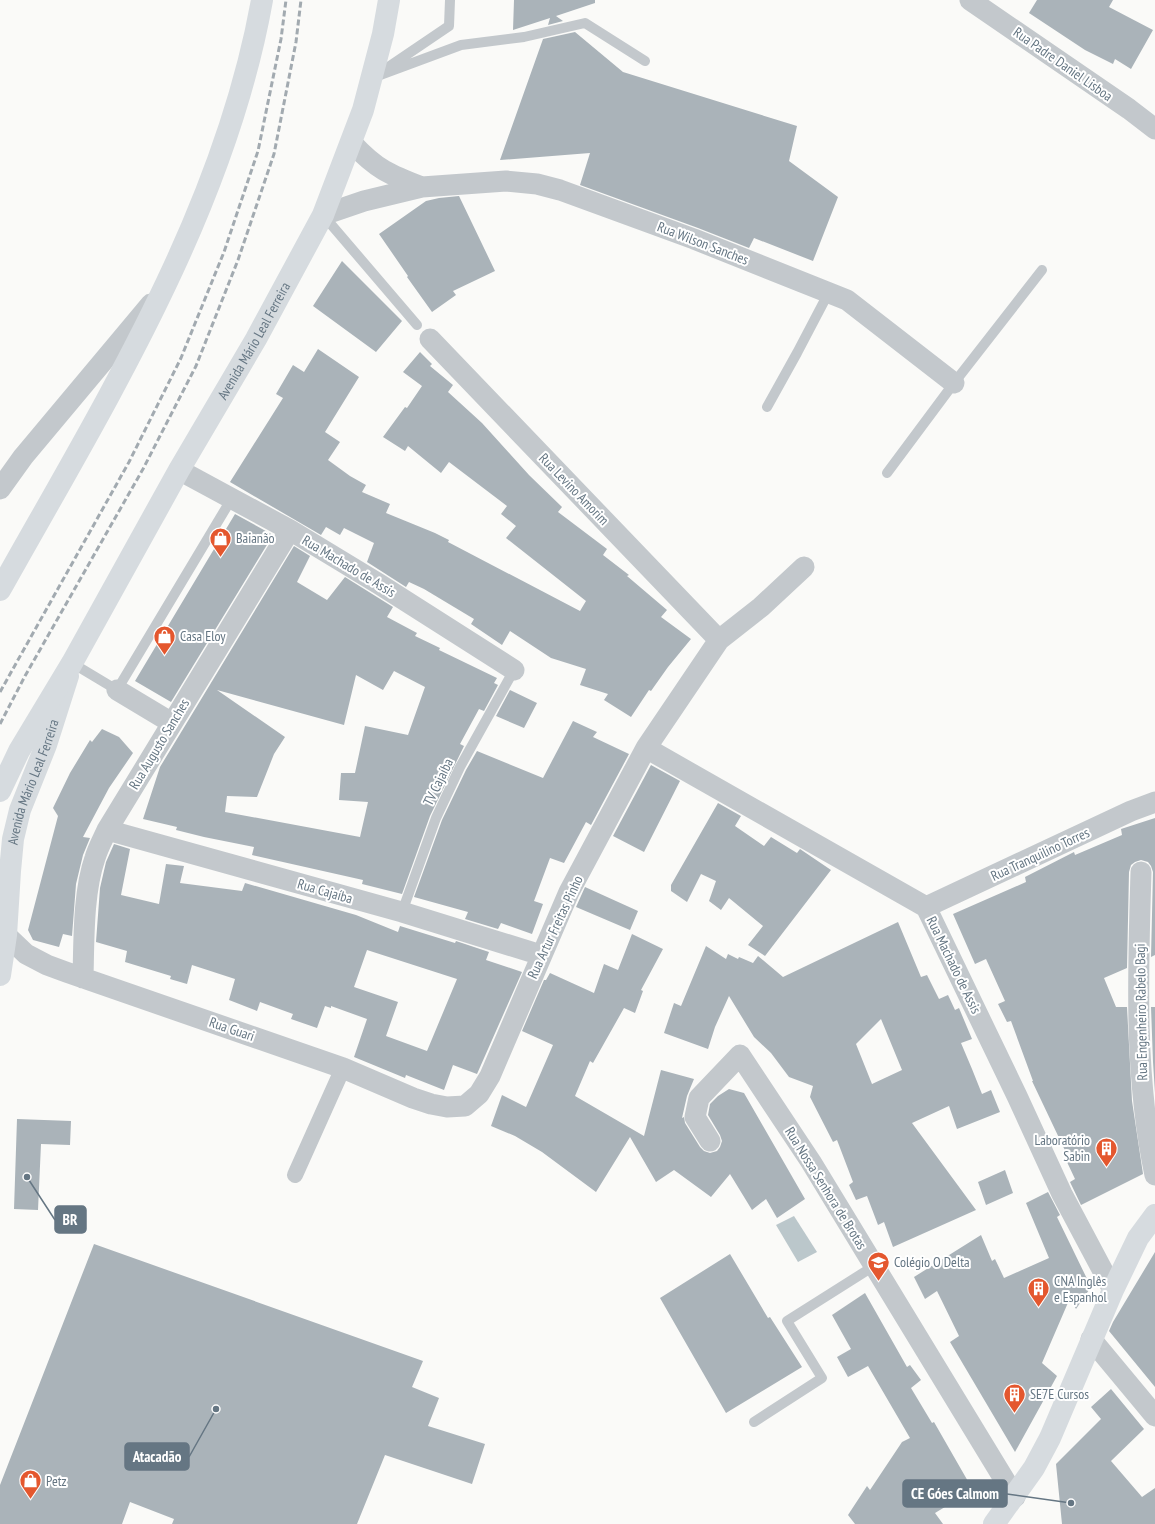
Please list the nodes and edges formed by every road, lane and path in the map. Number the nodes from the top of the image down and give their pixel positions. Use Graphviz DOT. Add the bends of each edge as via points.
graph roads {
  1 [pos="262,0"];
  2 [pos="389,0"];
  3 [pos="450,0"];
  4 [pos="970,0"];
  5 [pos="645,61"];
  6 [pos="372,78"];
  7 [pos="1155,129"];
  8 [pos="352,143"];
  9 [pos="422,187"];
  10 [pos="323,215"];
  11 [pos="1042,270"];
  12 [pos="164,288"];
  13 [pos="829,292"];
  14 [pos="423,332"];
  15 [pos="954,383"];
  16 [pos="767,407"];
  17 [pos="179,470"];
  18 [pos="887,474"];
  19 [pos="0,489"];
  20 [pos="232,498"];
  21 [pos="290,530"];
  22 [pos="804,567"];
  23 [pos="0,590"];
  24 [pos="719,640"];
  25 [pos="72,663"];
  26 [pos="514,670"];
  27 [pos="117,690"];
  28 [pos="172,723"];
  29 [pos="646,748"];
  30 [pos="0,791"];
  31 [pos="1155,802"];
  32 [pos="107,830"];
  33 [pos="1141,872"];
  34 [pos="926,907"];
  35 [pos="402,912"];
  36 [pos="6,935"];
  37 [pos="541,955"];
  38 [pos="0,975"];
  39 [pos="83,978"];
  40 [pos="343,1068"];
  41 [pos="465,1106"];
  42 [pos="710,1141"];
  43 [pos="295,1175"];
  44 [pos="1155,1175"];
  45 [pos="1155,1215"];
  46 [pos="874,1266"];
  47 [pos="1113,1290"];
  48 [pos="1091,1339"];
  49 [pos="1155,1416"];
  50 [pos="754,1422"];
  51 [pos="1014,1497"];
  52 [pos="994,1524"];
  1 -- 12 [label="main road" via="257,32 224,144"];
  2 -- 6 [label="main road, Avenida Mário Leal Ferreira"];
  3 -- 6 [label="lane" via="450,26"];
  4 -- 7 [label="street, Rua Padre Daniel Lisboa"];
  5 -- 6 [label="lane" via="586,23 524,37 460,45"];
  6 -- 8 [label="main road, Avenida Mário Leal Ferreira"];
  8 -- 9 [label="street, Rua Wilson Sanches" via="377,167 392,176"];
  8 -- 10 [label="main road, Avenida Mário Leal Ferreira"];
  9 -- 10 [label="street, Rua Wilson Sanches" via="364,201"];
  9 -- 13 [label="street, Rua Wilson Sanches" via="506,181 537,184 694,239"];
  10 -- 14 [label="lane"];
  10 -- 17 [label="main road, Avenida Mário Leal Ferreira" via="256,339"];
  11 -- 15 [label="lane"];
  12 -- 19 [label="street" via="23,457"];
  12 -- 23 [label="main road" via="126,366"];
  13 -- 15 [label="street, Rua Wilson Sanches" via="847,300"];
  13 -- 16 [label="lane"];
  14 -- 24 [label="street, Rua Levino Amorim"];
  15 -- 18 [label="lane"];
  17 -- 20 [label="street, Rua Machado de Assis"];
  17 -- 25 [label="main road, Avenida Mário Leal Ferreira"];
  20 -- 21 [label="street, Rua Machado de Assis"];
  20 -- 27 [label="lane"];
  21 -- 26 [label="street, Rua Machado de Assis"];
  21 -- 28 [label="street, Rua Augusto Sanches"];
  22 -- 24 [label="street" via="761,607"];
  24 -- 29 [label="street"];
  25 -- 27 [label="lane"];
  25 -- 30 [label="main road, Avenida Mário Leal Ferreira" via="19,751"];
  25 -- 36 [label="main road, Avenida Mário Leal Ferreira" via="46,745 20,810 10,863"];
  26 -- 35 [label="lane, TV Cajaíba" via="460,767 436,818"];
  27 -- 28 [label="street"];
  28 -- 32 [label="street, Rua Augusto Sanches"];
  29 -- 34 [label="street, Rua Machado de Assis"];
  29 -- 37 [label="street, Rua Artur Freitas Pinho" via="569,892"];
  31 -- 34 [label="street, Rua Tranquilino Torres"];
  32 -- 35 [label="street, Rua Cajaíba"];
  32 -- 39 [label="street, Rua Augusto Sanches" via="95,858 89,882"];
  33 -- 44 [label="street, Rua Engenheiro Rabelo Bagi" via="1138,967 1140,1047 1144,1110"];
  34 -- 47 [label="street, Rua Machado de Assis" via="1062,1194"];
  35 -- 37 [label="street, Rua Cajaíba"];
  36 -- 38 [label="main road, Avenida Mário Leal Ferreira"];
  36 -- 39 [label="street, Rua Guari" via="26,954"];
  37 -- 41 [label="street, Rua Artur Freitas Pinho" via="490,1076 479,1094"];
  39 -- 40 [label="street, Rua Guari"];
  40 -- 41 [label="street, Rua Guari" via="413,1098 447,1107"];
  40 -- 43 [label="street"];
  42 -- 46 [label="street, Rua Nossa Senhora de Brotas" via="695,1117 699,1098 740,1055 811,1162"];
  45 -- 47 [label="main road" via="1138,1238"];
  46 -- 50 [label="lane" via="787,1321 822,1378"];
  46 -- 51 [label="street, Rua Nossa Senhora de Brotas"];
  47 -- 48 [label="main road"];
  48 -- 49 [label="street"];
  48 -- 51 [label="main road" via="1050,1438"];
  51 -- 52 [label="main road"];
}
